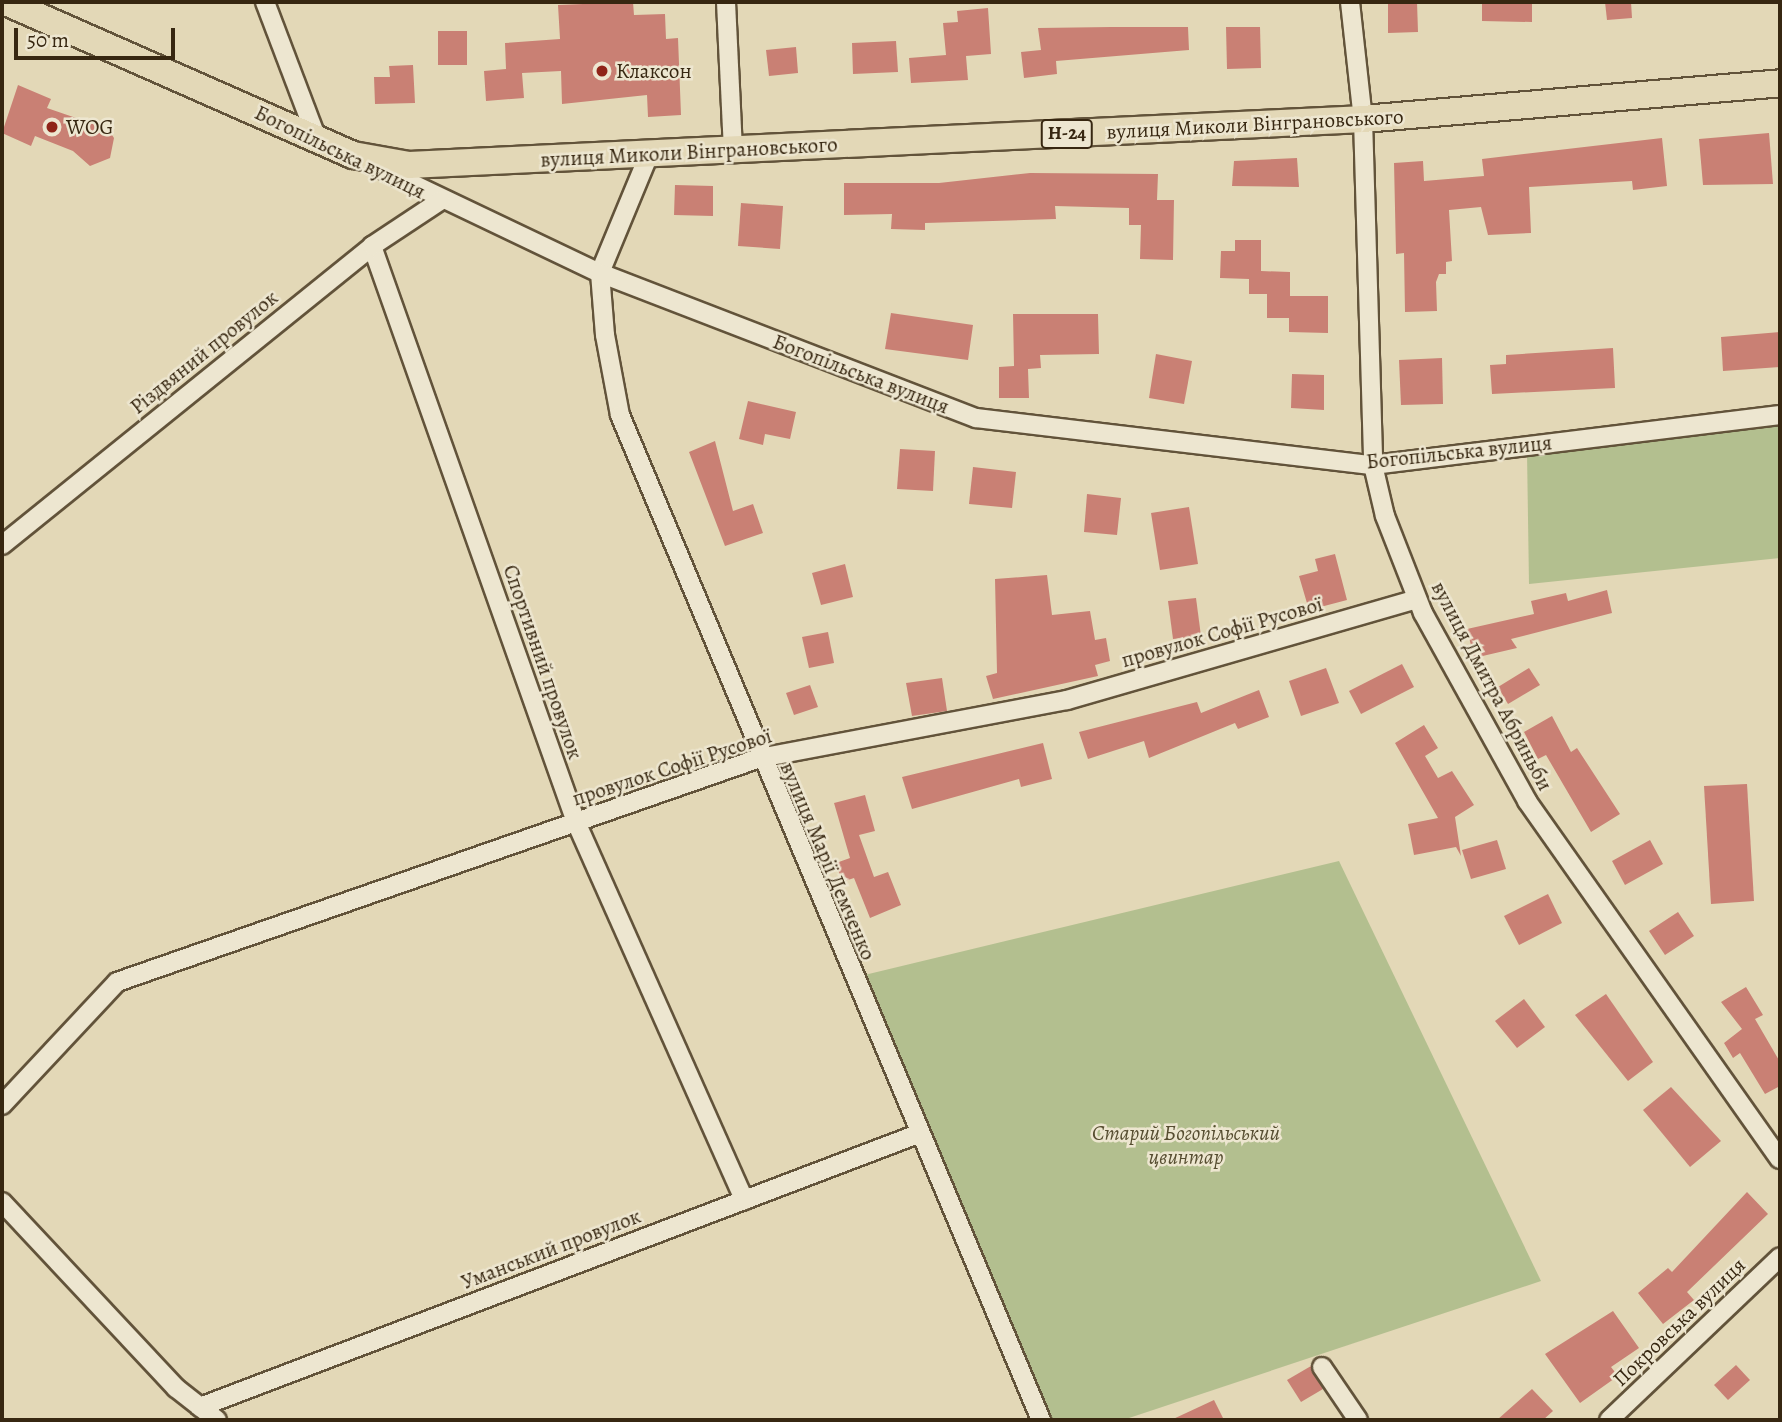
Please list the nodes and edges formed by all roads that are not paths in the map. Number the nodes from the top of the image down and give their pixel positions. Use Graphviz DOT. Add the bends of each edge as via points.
graph roads {
  1 [pos="6,2"];
  2 [pos="265,2"];
  3 [pos="726,2"];
  4 [pos="1350,2"];
  5 [pos="1780,83"];
  6 [pos="1363,119"];
  7 [pos="316,136"];
  8 [pos="733,149"];
  9 [pos="650,152"];
  10 [pos="353,155"];
  11 [pos="440,201"];
  12 [pos="372,246"];
  13 [pos="600,272"];
  14 [pos="1780,415"];
  15 [pos="1373,465"];
  16 [pos="2,545"];
  17 [pos="1418,600"];
  18 [pos="760,758"];
  19 [pos="576,822"];
  20 [pos="2,1105"];
  21 [pos="918,1134"];
  22 [pos="1780,1159"];
  23 [pos="744,1200"];
  24 [pos="2,1202"];
  25 [pos="1780,1257"];
  26 [pos="1322,1367"];
  27 [pos="207,1415"];
  28 [pos="1041,1420"];
  29 [pos="1358,1420"];
  30 [pos="1608,1420"];
  1 -- 7 [label="main road, Богопільська вулиця / Н-24"];
  2 -- 7 [label="street"];
  3 -- 8 [label="street"];
  4 -- 6 [label="street, вулиця Дмитра Абриньби"];
  5 -- 6 [label="main road, вулиця Миколи Вінграновського / Н-24"];
  6 -- 8 [label="main road, вулиця Миколи Вінграновського / Н-24"];
  6 -- 15 [label="street, вулиця Дмитра Абриньби"];
  7 -- 10 [label="main road, Богопільська вулиця / Н-24"];
  8 -- 9 [label="main road, вулиця Миколи Вінграновського / Н-24"];
  9 -- 10 [label="main road, вулиця Миколи Вінграновського / Н-24" via="422,165"];
  9 -- 13 [label="street"];
  10 -- 11 [label="street, Богопільська вулиця"];
  11 -- 12 [label="street, Різдвяний провулок"];
  11 -- 13 [label="street, Богопільська вулиця"];
  12 -- 16 [label="street, Різдвяний провулок"];
  12 -- 19 [label="street, Спортивний провулок"];
  13 -- 15 [label="street, Богопільська вулиця" via="976,418"];
  13 -- 18 [label="street, вулиця Марії Демченко" via="620,415"];
  14 -- 15 [label="street, Богопільська вулиця"];
  15 -- 17 [label="street, вулиця Дмитра Абриньби" via="1385,516"];
  17 -- 18 [label="street, провулок Софії Русової" via="1068,700"];
  17 -- 22 [label="street, вулиця Дмитра Абриньби" via="1527,801"];
  18 -- 19 [label="street, провулок Софії Русової"];
  18 -- 21 [label="street, вулиця Марії Демченко"];
  19 -- 20 [label="street, провулок Софії Русової" via="117,982"];
  19 -- 23 [label="street, Спортивний провулок"];
  21 -- 23 [label="street, Уманський провулок"];
  21 -- 28 [label="street, вулиця Марії Демченко"];
  23 -- 27 [label="street, Уманський провулок"];
  24 -- 27 [label="street"];
  25 -- 30 [label="street, Покровська вулиця"];
  26 -- 29 [label="street"];
}
